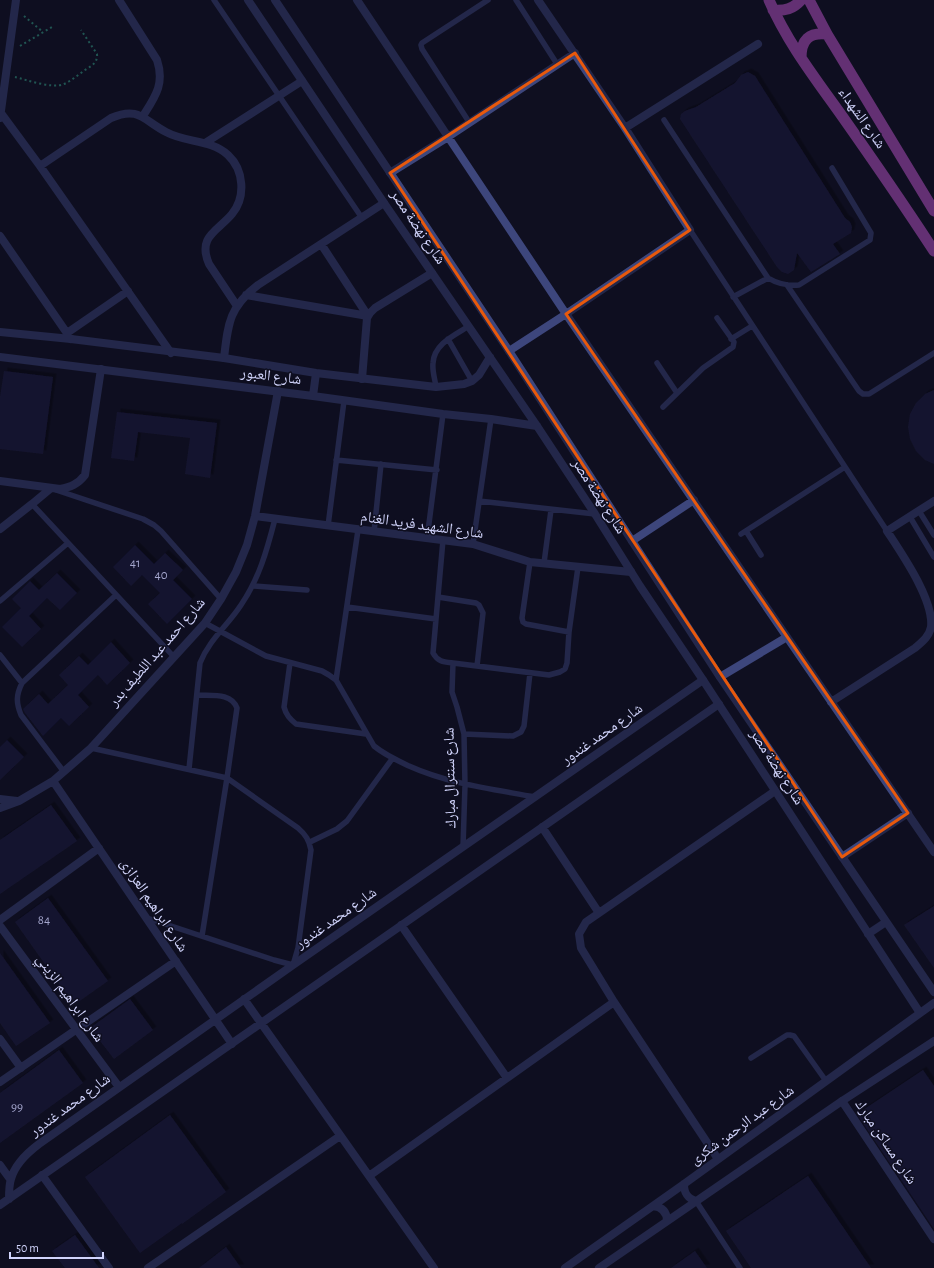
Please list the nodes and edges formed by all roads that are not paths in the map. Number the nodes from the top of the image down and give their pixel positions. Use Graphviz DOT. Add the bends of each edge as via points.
graph roads {
  1 [pos="119,0"];
  2 [pos="214,0"];
  3 [pos="248,0"];
  4 [pos="275,0"];
  5 [pos="357,0"];
  6 [pos="488,0"];
  7 [pos="516,0"];
  8 [pos="538,0"];
  9 [pos="801,0"];
  10 [pos="809,0"];
  11 [pos="15,4"];
  12 [pos="771,5"];
  13 [pos="827,34"];
  14 [pos="758,44"];
  15 [pos="575,53"];
  16 [pos="801,58"];
  17 [pos="557,64"];
  18 [pos="302,81"];
  19 [pos="279,95"];
  20 [pos="0,116"];
  21 [pos="143,116"];
  22 [pos="664,120"];
  23 [pos="469,122"];
  24 [pos="625,128"];
  25 [pos="448,137"];
  26 [pos="205,142"];
  27 [pos="40,166"];
  28 [pos="832,168"];
  29 [pos="390,173"];
  30 [pos="929,197"];
  31 [pos="384,204"];
  32 [pos="934,212"];
  33 [pos="362,218"];
  34 [pos="690,230"];
  35 [pos="0,236"];
  36 [pos="321,244"];
  37 [pos="934,251"];
  38 [pos="432,273"];
  39 [pos="768,278"];
  40 [pos="787,286"];
  41 [pos="128,291"];
  42 [pos="246,294"];
  43 [pos="733,297"];
  44 [pos="237,306"];
  45 [pos="566,314"];
  46 [pos="368,316"];
  47 [pos="717,318"];
  48 [pos="469,326"];
  49 [pos="752,326"];
  50 [pos="0,332"];
  51 [pos="69,336"];
  52 [pos="731,338"];
  53 [pos="448,339"];
  54 [pos="509,351"];
  55 [pos="171,353"];
  56 [pos="934,353"];
  57 [pos="0,357"];
  58 [pos="490,357"];
  59 [pos="224,358"];
  60 [pos="657,363"];
  61 [pos="101,369"];
  62 [pos="316,373"];
  63 [pos="362,379"];
  64 [pos="472,381"];
  65 [pos="436,387"];
  66 [pos="278,392"];
  67 [pos="678,393"];
  68 [pos="313,396"];
  69 [pos="344,400"];
  70 [pos="663,407"];
  71 [pos="443,414"];
  72 [pos="490,419"];
  73 [pos="537,426"];
  74 [pos="336,460"];
  75 [pos="381,464"];
  76 [pos="845,467"];
  77 [pos="437,470"];
  78 [pos="0,481"];
  79 [pos="50,489"];
  80 [pos="694,500"];
  81 [pos="479,501"];
  82 [pos="934,501"];
  83 [pos="32,504"];
  84 [pos="551,510"];
  85 [pos="919,511"];
  86 [pos="595,514"];
  87 [pos="255,516"];
  88 [pos="910,517"];
  89 [pos="275,519"];
  90 [pos="328,526"];
  91 [pos="0,529"];
  92 [pos="358,530"];
  93 [pos="887,531"];
  94 [pos="374,532"];
  95 [pos="934,535"];
  96 [pos="427,538"];
  97 [pos="442,540"];
  98 [pos="632,540"];
  99 [pos="68,543"];
  100 [pos="473,544"];
  101 [pos="761,555"];
  102 [pos="934,556"];
  103 [pos="530,562"];
  104 [pos="544,564"];
  105 [pos="578,566"];
  106 [pos="631,572"];
  107 [pos="254,586"];
  108 [pos="307,590"];
  109 [pos="116,595"];
  110 [pos="221,598"];
  111 [pos="438,598"];
  112 [pos="0,601"];
  113 [pos="347,607"];
  114 [pos="436,619"];
  115 [pos="204,623"];
  116 [pos="221,631"];
  117 [pos="569,632"];
  118 [pos="788,637"];
  119 [pos="0,655"];
  120 [pos="174,657"];
  121 [pos="290,663"];
  122 [pos="454,663"];
  123 [pos="477,666"];
  124 [pos="530,673"];
  125 [pos="720,677"];
  126 [pos="336,680"];
  127 [pos="703,680"];
  128 [pos="22,683"];
  129 [pos="197,695"];
  130 [pos="831,702"];
  131 [pos="719,704"];
  132 [pos="366,734"];
  133 [pos="464,734"];
  134 [pos="91,748"];
  135 [pos="392,759"];
  136 [pos="189,770"];
  137 [pos="64,772"];
  138 [pos="227,778"];
  139 [pos="54,781"];
  140 [pos="465,784"];
  141 [pos="775,791"];
  142 [pos="535,797"];
  143 [pos="0,800"];
  144 [pos="19,801"];
  145 [pos="0,808"];
  146 [pos="908,813"];
  147 [pos="542,827"];
  148 [pos="310,842"];
  149 [pos="463,847"];
  150 [pos="99,848"];
  151 [pos="934,852"];
  152 [pos="842,857"];
  153 [pos="599,913"];
  154 [pos="147,918"];
  155 [pos="0,920"];
  156 [pos="886,922"];
  157 [pos="401,925"];
  158 [pos="0,926"];
  159 [pos="868,934"];
  160 [pos="202,936"];
  161 [pos="176,961"];
  162 [pos="293,964"];
  163 [pos="934,992"];
  164 [pos="244,999"];
  165 [pos="614,1002"];
  166 [pos="934,1003"];
  167 [pos="920,1013"];
  168 [pos="215,1019"];
  169 [pos="261,1024"];
  170 [pos="76,1030"];
  171 [pos="0,1039"];
  172 [pos="934,1041"];
  173 [pos="232,1044"];
  174 [pos="751,1058"];
  175 [pos="21,1068"];
  176 [pos="507,1078"];
  177 [pos="826,1081"];
  178 [pos="0,1082"];
  179 [pos="118,1087"];
  180 [pos="842,1100"];
  181 [pos="340,1136"];
  182 [pos="718,1159"];
  183 [pos="0,1165"];
  184 [pos="42,1175"];
  185 [pos="369,1176"];
  186 [pos="10,1179"];
  187 [pos="684,1184"];
  188 [pos="9,1199"];
  189 [pos="696,1202"];
  190 [pos="0,1205"];
  191 [pos="653,1206"];
  192 [pos="667,1221"];
  193 [pos="934,1239"];
  194 [pos="161,1264"];
  195 [pos="109,1268"];
  196 [pos="148,1268"];
  197 [pos="434,1268"];
  198 [pos="565,1268"];
  199 [pos="599,1268"];
  200 [pos="740,1268"];
  1 -- 21 [label="street" via="157,60 160,69 161,78 156,95"];
  2 -- 19 [label="lane"];
  3 -- 18 [label="street, شارع نهضة مصر"];
  4 -- 29 [label="street, شارع نهضة مصر"];
  5 -- 25 [label="street"];
  6 -- 23 [label="lane" via="421,45"];
  7 -- 17 [label="lane"];
  8 -- 15 [label="street"];
  9 -- 12 [label="highway" via="789,9 781,11"];
  10 -- 13 [label="highway, شارع الشهداء"];
  11 -- 20 [label="street"];
  12 -- 16 [label="highway, شارع الشهداء"];
  13 -- 16 [label="highway" via="818,33 810,36 801,49"];
  13 -- 30 [label="highway, شارع الشهداء"];
  14 -- 24 [label="street"];
  15 -- 17 [label="street"];
  15 -- 24 [label="street"];
  16 -- 37 [label="highway, شارع الشهداء" via="891,185"];
  17 -- 23 [label="street"];
  18 -- 19 [label="street"];
  18 -- 31 [label="street, شارع نهضة مصر"];
  19 -- 26 [label="street"];
  19 -- 33 [label="lane"];
  20 -- 27 [label="street"];
  21 -- 26 [label="street" via="176,137"];
  21 -- 27 [label="street" via="127,114 111,118"];
  22 -- 39 [label="lane"];
  23 -- 25 [label="street"];
  24 -- 34 [label="street"];
  25 -- 29 [label="street"];
  25 -- 45 [label="street"];
  26 -- 44 [label="street" via="231,158 242,186 238,205 209,237 205,250 209,264"];
  27 -- 41 [label="street"];
  28 -- 40 [label="lane" via="871,236 867,242 799,285"];
  29 -- 54 [label="street, شارع نهضة مصر"];
  30 -- 32 [label="highway, شارع الشهداء"];
  31 -- 33 [label="street"];
  31 -- 38 [label="street, شارع نهضة مصر"];
  33 -- 36 [label="street"];
  34 -- 43 [label="lane"];
  34 -- 45 [label="street"];
  35 -- 51 [label="street"];
  36 -- 42 [label="street"];
  36 -- 46 [label="street"];
  38 -- 46 [label="street" via="375,308"];
  38 -- 48 [label="street, شارع نهضة مصر"];
  39 -- 40 [label="lane"];
  39 -- 43 [label="lane"];
  40 -- 56 [label="lane" via="863,394 869,394"];
  41 -- 51 [label="street"];
  41 -- 55 [label="street"];
  42 -- 44 [label="street"];
  42 -- 46 [label="street"];
  43 -- 49 [label="lane"];
  44 -- 59 [label="street" via="230,320"];
  45 -- 54 [label="street"];
  45 -- 80 [label="street"];
  46 -- 63 [label="street"];
  47 -- 52 [label="lane"];
  48 -- 53 [label="lane"];
  48 -- 58 [label="street, شارع نهضة مصر"];
  49 -- 52 [label="lane"];
  49 -- 76 [label="lane"];
  50 -- 51 [label="street, شارع العبور"];
  51 -- 55 [label="street, شارع العبور"];
  52 -- 67 [label="lane" via="733,347 703,368"];
  53 -- 64 [label="lane"];
  53 -- 65 [label="lane" via="434,355"];
  54 -- 98 [label="street, شارع نهضة مصر"];
  55 -- 59 [label="street, شارع العبور"];
  57 -- 61 [label="street, شارع العبور"];
  58 -- 64 [label="street"];
  58 -- 73 [label="street, شارع نهضة مصر"];
  59 -- 62 [label="street, شارع العبور"];
  60 -- 67 [label="lane"];
  61 -- 66 [label="street, شارع العبور"];
  61 -- 79 [label="street" via="86,475 70,487"];
  62 -- 63 [label="street, شارع العبور"];
  62 -- 68 [label="street"];
  63 -- 65 [label="street, شارع العبور"];
  64 -- 65 [label="street, شارع العبور"];
  66 -- 68 [label="street, شارع العبور"];
  66 -- 87 [label="street, شارع احمد عبد اللطيف بدر"];
  67 -- 70 [label="lane"];
  68 -- 69 [label="street, شارع العبور"];
  69 -- 71 [label="street, شارع العبور"];
  69 -- 74 [label="lane"];
  71 -- 72 [label="street, شارع العبور"];
  71 -- 77 [label="lane"];
  72 -- 73 [label="street, شارع العبور"];
  72 -- 81 [label="lane"];
  73 -- 86 [label="street, شارع نهضة مصر"];
  74 -- 75 [label="lane"];
  74 -- 90 [label="lane"];
  75 -- 77 [label="lane"];
  75 -- 94 [label="lane"];
  76 -- 93 [label="lane"];
  76 -- 101 [label="lane" via="743,532"];
  77 -- 96 [label="lane"];
  78 -- 79 [label="street"];
  79 -- 83 [label="street"];
  79 -- 110 [label="lane" via="143,519 154,525"];
  80 -- 98 [label="street"];
  80 -- 118 [label="street"];
  81 -- 84 [label="lane"];
  81 -- 100 [label="lane"];
  82 -- 85 [label="street"];
  83 -- 91 [label="street"];
  83 -- 99 [label="lane"];
  84 -- 86 [label="lane"];
  84 -- 104 [label="lane"];
  85 -- 88 [label="street"];
  85 -- 95 [label="lane"];
  86 -- 106 [label="street, شارع نهضة مصر"];
  87 -- 89 [label="street, شارع الشهيد فريد الغنام"];
  87 -- 110 [label="street, شارع احمد عبد اللطيف بدر" via="236,572"];
  88 -- 93 [label="street"];
  88 -- 102 [label="lane"];
  89 -- 90 [label="street, شارع الشهيد فريد الغنام"];
  89 -- 107 [label="lane"];
  90 -- 92 [label="street, شارع الشهيد فريد الغنام"];
  92 -- 94 [label="street, شارع الشهيد فريد الغنام"];
  92 -- 113 [label="lane"];
  93 -- 130 [label="street" via="926,596 931,611 931,627 926,638 915,648"];
  94 -- 96 [label="street, شارع الشهيد فريد الغنام"];
  96 -- 97 [label="street, شارع الشهيد فريد الغنام"];
  97 -- 100 [label="street, شارع الشهيد فريد الغنام"];
  97 -- 111 [label="lane"];
  98 -- 125 [label="street, شارع نهضة مصر"];
  99 -- 109 [label="lane"];
  99 -- 112 [label="lane"];
  100 -- 103 [label="street, شارع الشهيد فريد الغنام"];
  103 -- 104 [label="street, شارع الشهيد فريد الغنام"];
  103 -- 117 [label="lane" via="523,622"];
  104 -- 105 [label="street, شارع الشهيد فريد الغنام"];
  105 -- 106 [label="street, شارع الشهيد فريد الغنام"];
  105 -- 117 [label="lane"];
  106 -- 127 [label="street, شارع نهضة مصر"];
  107 -- 108 [label="lane"];
  107 -- 116 [label="lane"];
  109 -- 120 [label="lane"];
  109 -- 128 [label="lane"];
  110 -- 115 [label="street, شارع احمد عبد اللطيف بدر"];
  111 -- 114 [label="lane"];
  111 -- 123 [label="lane" via="476,603 482,609"];
  113 -- 114 [label="lane"];
  113 -- 126 [label="lane"];
  114 -- 122 [label="lane" via="436,658 441,662"];
  115 -- 116 [label="lane"];
  115 -- 120 [label="street, شارع احمد عبد اللطيف بدر"];
  116 -- 121 [label="lane" via="266,656"];
  116 -- 129 [label="lane" via="209,645 200,663"];
  117 -- 124 [label="lane" via="565,669 549,675"];
  118 -- 125 [label="street"];
  118 -- 130 [label="street"];
  119 -- 128 [label="lane"];
  120 -- 134 [label="street, شارع احمد عبد اللطيف بدر"];
  121 -- 126 [label="lane" via="322,671"];
  121 -- 132 [label="lane" via="284,707 290,720 296,724"];
  122 -- 123 [label="lane"];
  122 -- 133 [label="lane, شارع سنترال مبارك" via="452,692"];
  123 -- 124 [label="lane"];
  124 -- 133 [label="lane" via="524,726 521,732 513,736"];
  125 -- 152 [label="street, شارع نهضة مصر"];
  126 -- 132 [label="lane"];
  127 -- 131 [label="street, شارع نهضة مصر"];
  127 -- 142 [label="street, شارع محمد غندور"];
  128 -- 137 [label="lane" via="18,691 17,707"];
  129 -- 136 [label="lane"];
  129 -- 138 [label="lane" via="226,697 235,702 237,708"];
  130 -- 146 [label="street"];
  131 -- 141 [label="street, شارع نهضة مصر"];
  131 -- 147 [label="street"];
  132 -- 135 [label="lane" via="374,746"];
  133 -- 140 [label="lane, شارع سنترال مبارك"];
  134 -- 136 [label="lane"];
  134 -- 137 [label="street, شارع احمد عبد اللطيف بدر"];
  135 -- 140 [label="lane" via="422,772"];
  135 -- 148 [label="lane" via="347,821 337,829"];
  136 -- 138 [label="lane"];
  137 -- 139 [label="street, شارع احمد عبد اللطيف بدر"];
  138 -- 148 [label="lane" via="298,828"];
  138 -- 160 [label="lane"];
  139 -- 144 [label="street, شارع احمد عبد اللطيف بدر"];
  139 -- 150 [label="street, شارع ابراهيم العزازى"];
  140 -- 142 [label="lane"];
  140 -- 149 [label="lane, شارع سنترال مبارك"];
  141 -- 153 [label="street"];
  141 -- 159 [label="street, شارع نهضة مصر"];
  142 -- 149 [label="street, شارع محمد غندور"];
  143 -- 144 [label="street"];
  144 -- 145 [label="street, شارع احمد عبد اللطيف بدر"];
  146 -- 151 [label="street"];
  146 -- 152 [label="street"];
  147 -- 153 [label="street"];
  147 -- 157 [label="street"];
  148 -- 162 [label="lane" via="298,948"];
  149 -- 162 [label="street, شارع محمد غندور"];
  150 -- 154 [label="street, شارع ابراهيم العزازى"];
  150 -- 155 [label="street"];
  152 -- 156 [label="street, شارع نهضة مصر"];
  153 -- 165 [label="street" via="586,922 579,934 581,948"];
  154 -- 160 [label="lane"];
  154 -- 161 [label="street, شارع ابراهيم العزازى"];
  156 -- 159 [label="street"];
  156 -- 163 [label="street, شارع نهضة مصر"];
  157 -- 169 [label="street"];
  157 -- 176 [label="street"];
  158 -- 170 [label="street, شارع ابراهيم الزيني"];
  159 -- 167 [label="street, شارع نهضة مصر"];
  160 -- 162 [label="lane"];
  161 -- 168 [label="street, شارع ابراهيم العزازى"];
  161 -- 170 [label="street"];
  162 -- 164 [label="street, شارع محمد غندور"];
  164 -- 168 [label="street, شارع محمد غندور"];
  164 -- 169 [label="street"];
  165 -- 176 [label="street"];
  165 -- 182 [label="street"];
  166 -- 167 [label="street, شارع عبد الرحمن شكرى"];
  167 -- 177 [label="street, شارع عبد الرحمن شكرى"];
  168 -- 173 [label="street, شارع ابراهيم العزازى"];
  168 -- 179 [label="street, شارع محمد غندور"];
  169 -- 173 [label="street"];
  169 -- 181 [label="street"];
  170 -- 175 [label="street"];
  170 -- 179 [label="street, شارع ابراهيم الزيني"];
  171 -- 175 [label="street"];
  172 -- 180 [label="street"];
  173 -- 184 [label="street"];
  174 -- 177 [label="lane" via="787,1035 792,1035"];
  175 -- 178 [label="street"];
  176 -- 185 [label="street"];
  177 -- 182 [label="street, شارع عبد الرحمن شكرى"];
  179 -- 186 [label="street, شارع محمد غندور" via="27,1154"];
  180 -- 189 [label="street"];
  180 -- 193 [label="street, شارع مساكن مبارك"];
  181 -- 185 [label="street"];
  181 -- 194 [label="street"];
  182 -- 187 [label="street, شارع عبد الرحمن شكرى"];
  183 -- 186 [label="street"];
  184 -- 188 [label="street"];
  184 -- 195 [label="street"];
  185 -- 197 [label="street"];
  186 -- 188 [label="street, شارع محمد غندور"];
  187 -- 189 [label="street" via="688,1197"];
  187 -- 191 [label="street, شارع عبد الرحمن شكرى"];
  188 -- 190 [label="street"];
  189 -- 192 [label="street"];
  189 -- 200 [label="lane"];
  191 -- 192 [label="street" via="658,1206 665,1212"];
  191 -- 198 [label="street, شارع عبد الرحمن شكرى"];
  192 -- 199 [label="street"];
  194 -- 196 [label="street"];
}
